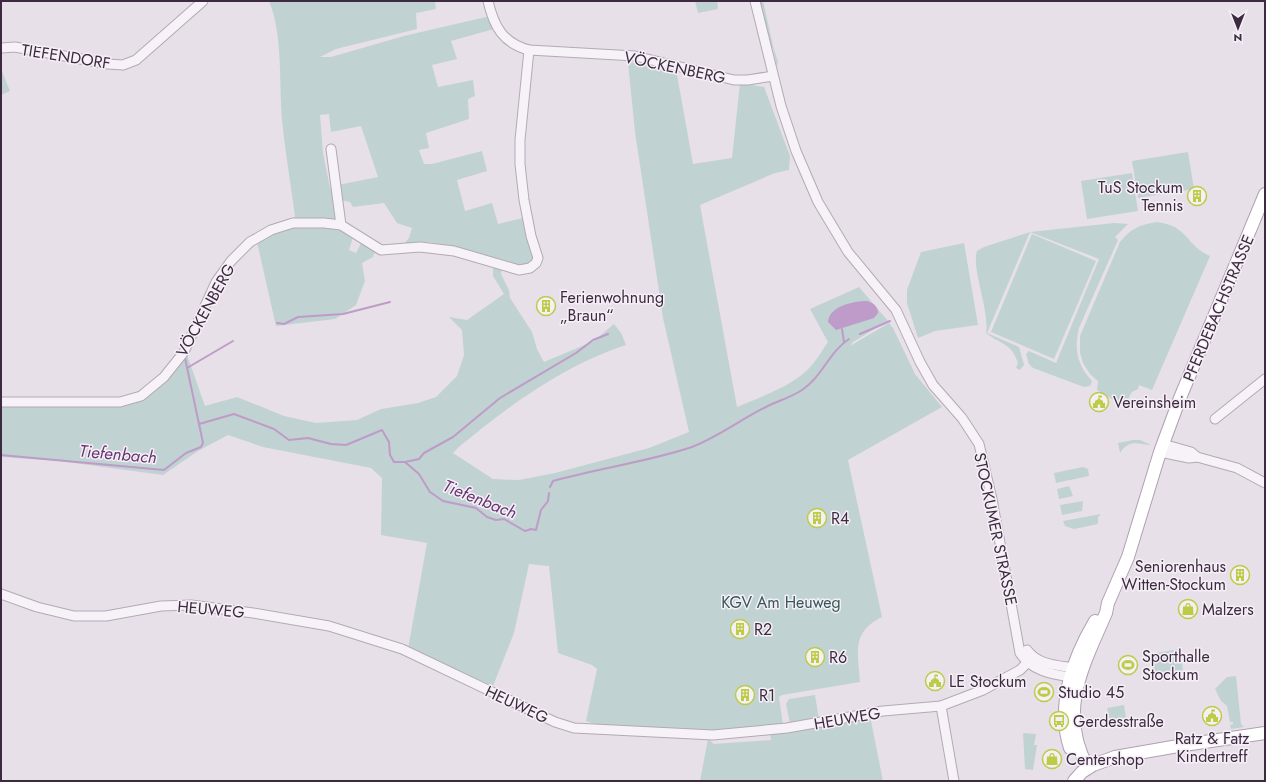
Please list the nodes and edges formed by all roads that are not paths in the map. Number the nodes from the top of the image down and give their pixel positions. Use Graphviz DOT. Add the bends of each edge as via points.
graph roads {
  1 [pos="203,1"];
  2 [pos="488,1"];
  3 [pos="756,1"];
  4 [pos="1,48"];
  5 [pos="529,50"];
  6 [pos="773,76"];
  7 [pos="332,149"];
  8 [pos="1265,194"];
  9 [pos="341,225"];
  10 [pos="1265,380"];
  11 [pos="1,402"];
  12 [pos="1215,419"];
  13 [pos="1162,448"];
  14 [pos="1265,483"];
  15 [pos="1,594"];
  16 [pos="1018,637"];
  17 [pos="1029,653"];
  18 [pos="1027,662"];
  19 [pos="1075,673"];
  20 [pos="941,706"];
  21 [pos="1265,733"];
  22 [pos="1081,774"];
  23 [pos="954,781"];
  1 -- 4 [label="street, TIEFENDORF" via="129,64 108,64 15,47"];
  2 -- 5 [label="street, VÖCKENBERG" via="498,29 506,39"];
  3 -- 6 [label="street, STOCKUMER STRASSE"];
  5 -- 6 [label="street, VÖCKENBERG" via="635,56 734,80 754,80"];
  5 -- 9 [label="street, VÖCKENBERG" via="520,164 530,236 538,258 536,263 530,268 519,270 447,250 420,247 381,250"];
  6 -- 16 [label="street, STOCKUMER STRASSE" via="799,158 831,225 860,269 896,310 933,385 962,418 979,444"];
  7 -- 9 [label="street"];
  8 -- 13 [label="main road, PFERDEBACHSTRASSE" via="1180,398"];
  9 -- 11 [label="street, VÖCKENBERG" via="293,223 271,230 250,242 231,261 216,282 184,352 164,377 141,396 120,402"];
  10 -- 12 [label="street"];
  13 -- 14 [label="street" via="1191,452 1197,457 1236,468"];
  13 -- 19 [label="main road, PFERDEBACHSTRASSE" via="1128,557 1106,613"];
  15 -- 20 [label="street, HEUWEG" via="37,608 74,616 106,616 162,606 191,605 329,626 402,649 555,722 574,728 678,734 733,734 787,728 882,711"];
  16 -- 17 [label="street, STOCKUMER STRASSE"];
  16 -- 18 [label="street, STOCKUMER STRASSE" via="1020,653"];
  17 -- 18 [label="street"];
  17 -- 19 [label="street, STOCKUMER STRASSE" via="1043,662"];
  18 -- 19 [label="street" via="1043,671"];
  18 -- 20 [label="street, HEUWEG" via="1020,670 983,690"];
  19 -- 22 [label="main road, PFERDEBACHSTRASSE" via="1065,708 1065,727 1072,754"];
  20 -- 23 [label="street"];
  21 -- 22 [label="main road" via="1115,758"];
}
